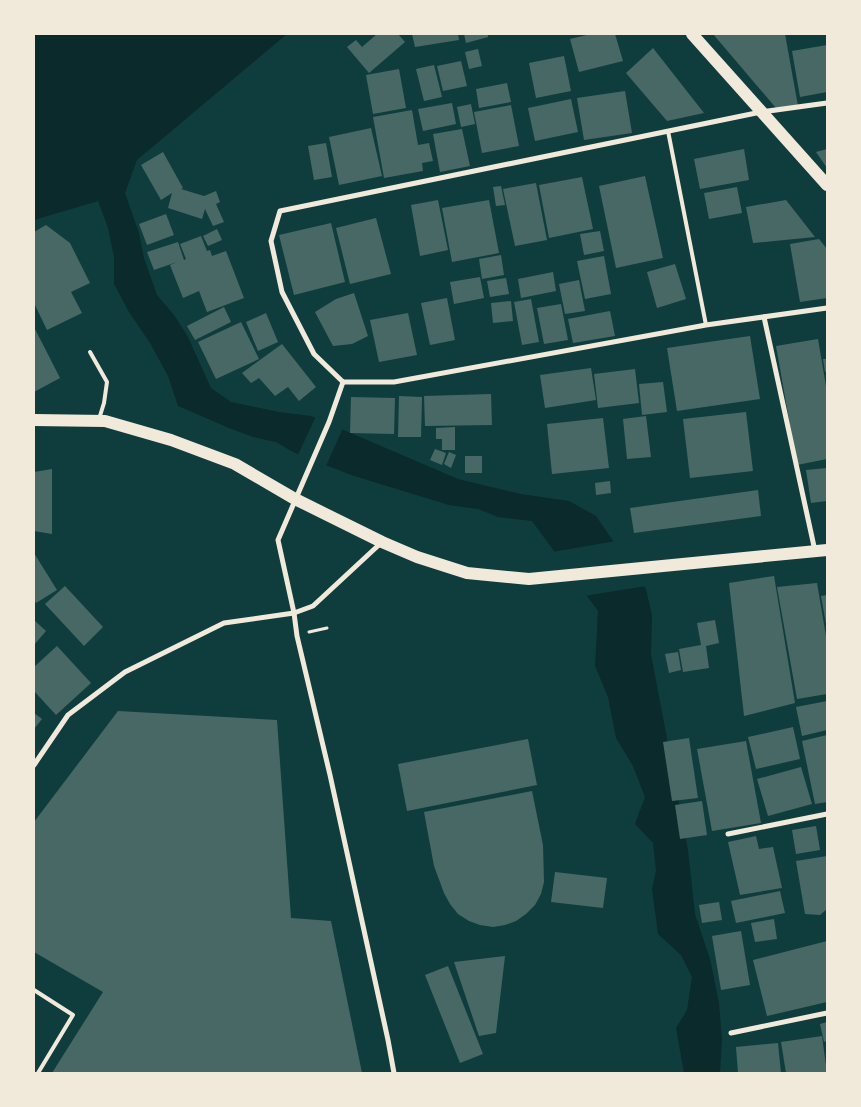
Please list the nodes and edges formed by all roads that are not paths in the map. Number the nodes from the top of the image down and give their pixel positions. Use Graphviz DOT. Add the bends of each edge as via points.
graph roads {
  1 [pos="692,34"];
  2 [pos="827,103"];
  3 [pos="761,112"];
  4 [pos="668,131"];
  5 [pos="827,186"];
  6 [pos="827,308"];
  7 [pos="764,317"];
  8 [pos="706,325"];
  9 [pos="90,352"];
  10 [pos="343,382"];
  11 [pos="34,420"];
  12 [pos="98,421"];
  13 [pos="295,499"];
  14 [pos="382,542"];
  15 [pos="821,550"];
  16 [pos="294,612"];
  17 [pos="34,765"];
  18 [pos="827,814"];
  19 [pos="728,834"];
  20 [pos="34,990"];
  21 [pos="827,1014"];
  22 [pos="731,1033"];
  23 [pos="38,1073"];
  24 [pos="394,1073"];
  1 -- 3 [label="main road"];
  2 -- 3 [label="street"];
  3 -- 4 [label="street"];
  3 -- 5 [label="main road"];
  4 -- 8 [label="lane"];
  4 -- 10 [label="street" via="280,211 271,241 282,292 314,354"];
  6 -- 7 [label="street"];
  7 -- 8 [label="street"];
  7 -- 15 [label="street"];
  8 -- 10 [label="street" via="394,382"];
  9 -- 12 [label="lane" via="107,382"];
  10 -- 13 [label="street" via="330,422"];
  11 -- 12 [label="main road"];
  12 -- 13 [label="main road" via="171,440 235,464"];
  13 -- 14 [label="main road"];
  13 -- 16 [label="street" via="278,540"];
  14 -- 15 [label="main road" via="467,573 529,579"];
  14 -- 16 [label="street" via="313,606"];
  16 -- 17 [label="street" via="224,623 126,672 68,715"];
  16 -- 24 [label="street"];
  18 -- 19 [label="street"];
  20 -- 23 [label="lane" via="73,1015"];
  21 -- 22 [label="street"];
}
